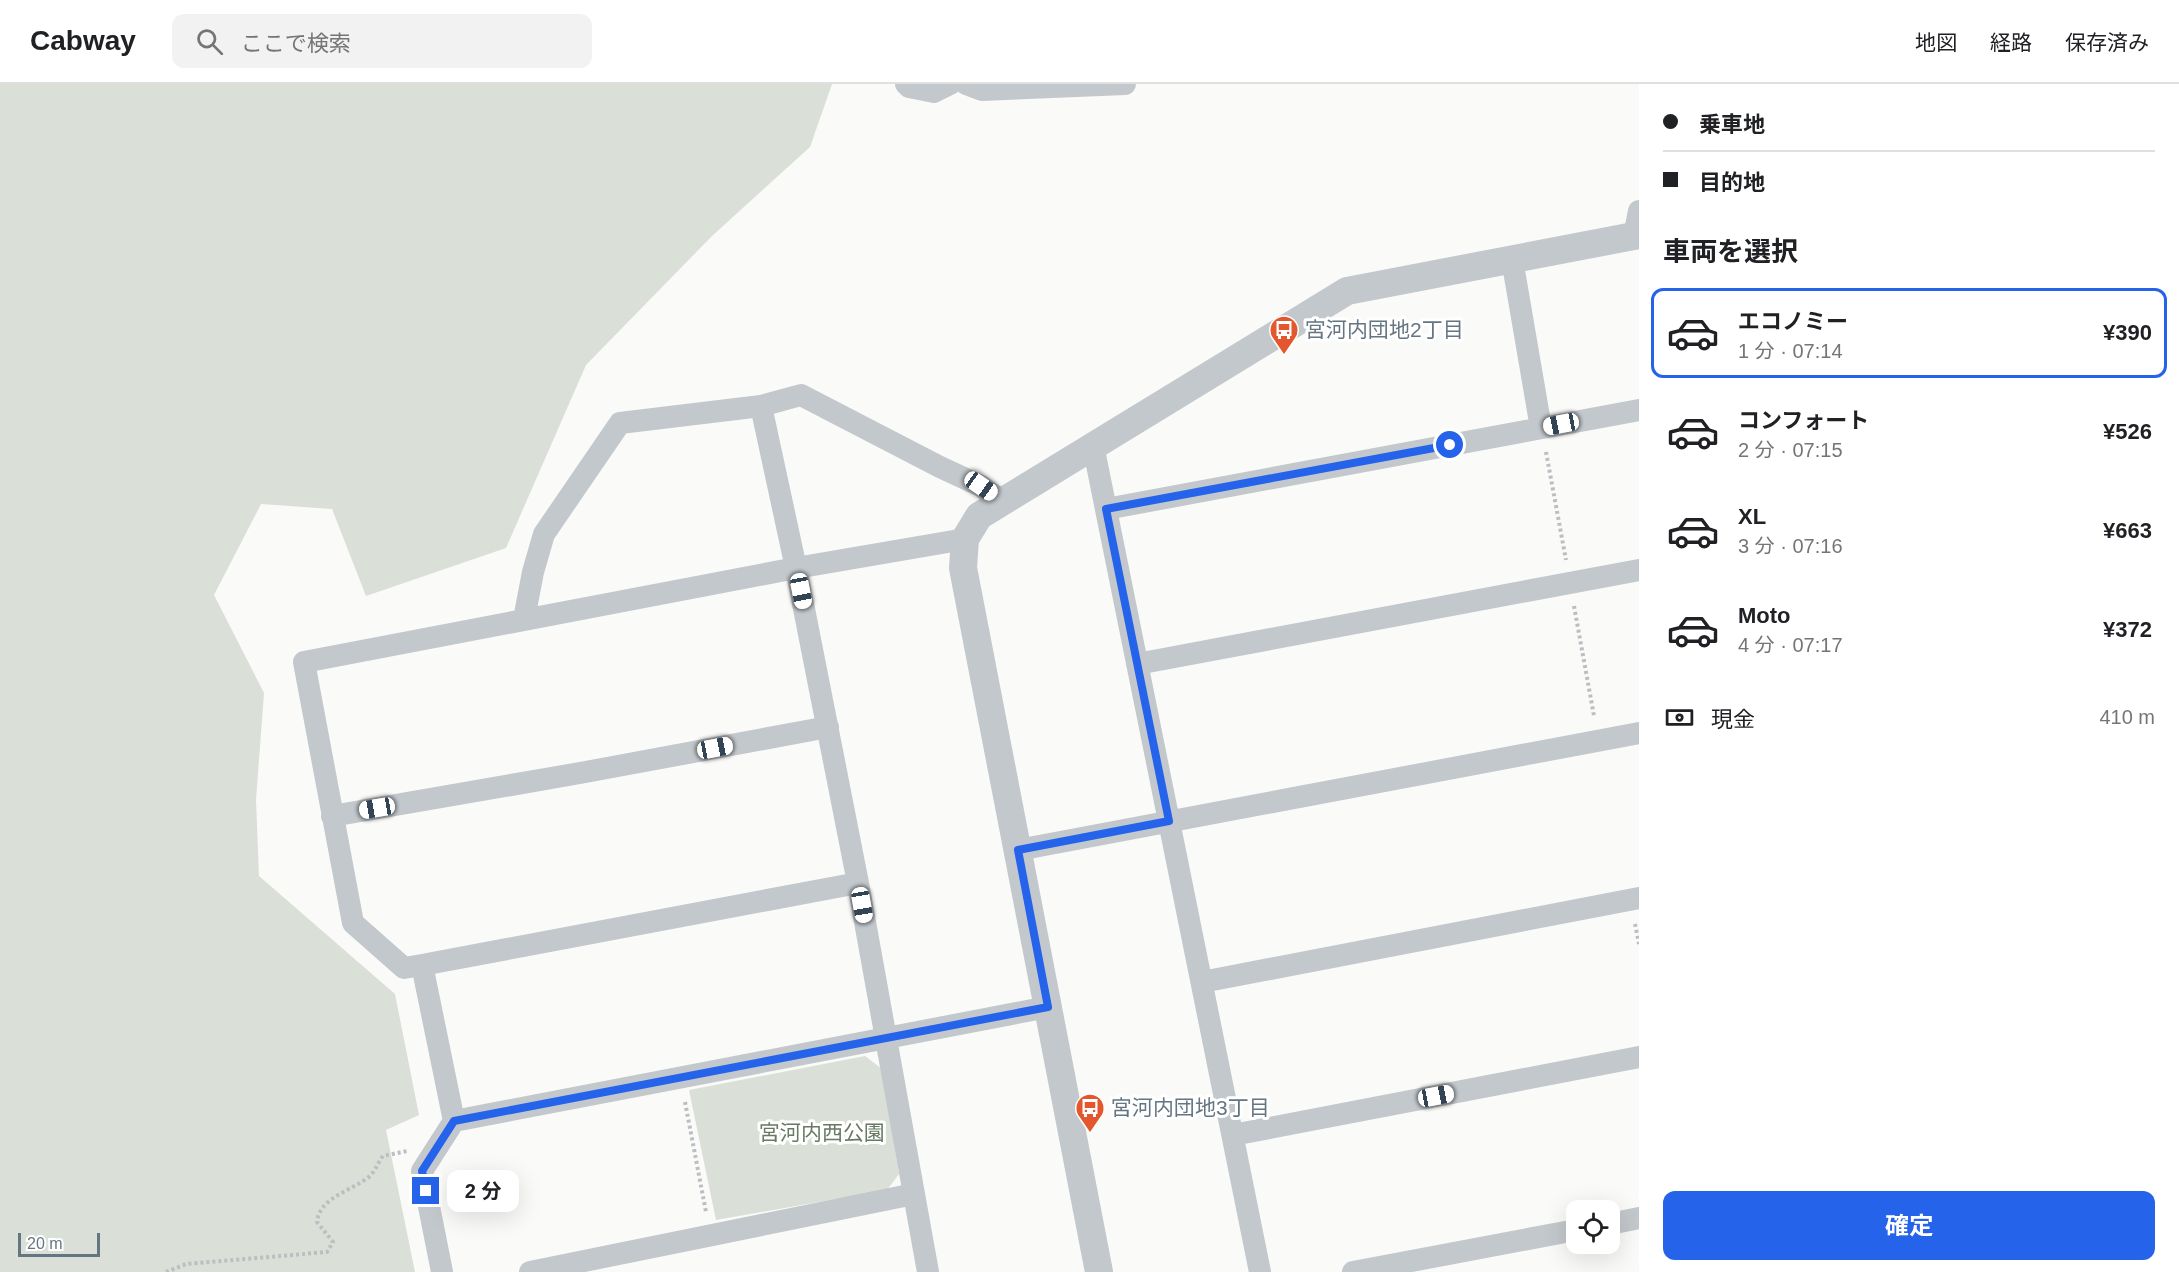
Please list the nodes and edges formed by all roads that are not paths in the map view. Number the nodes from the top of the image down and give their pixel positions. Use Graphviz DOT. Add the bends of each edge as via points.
graph roads {
  1 [pos="906,84"];
  2 [pos="950,84"];
  3 [pos="966,84"];
  4 [pos="1125,84"];
  5 [pos="1637,228"];
  6 [pos="1512,259"];
  7 [pos="761,406"];
  8 [pos="1639,410"];
  9 [pos="1541,428"];
  10 [pos="1093,445"];
  11 [pos="1002,501"];
  12 [pos="1106,509"];
  13 [pos="965,539"];
  14 [pos="796,568"];
  15 [pos="1639,570"];
  16 [pos="524,619"];
  17 [pos="1137,664"];
  18 [pos="828,727"];
  19 [pos="1639,733"];
  20 [pos="332,816"];
  21 [pos="1169,821"];
  22 [pos="1018,850"];
  23 [pos="858,883"];
  24 [pos="1639,898"];
  25 [pos="422,965"];
  26 [pos="1202,982"];
  27 [pos="1048,1007"];
  28 [pos="885,1038"];
  29 [pos="1639,1057"];
  30 [pos="454,1121"];
  31 [pos="1233,1135"];
  32 [pos="914,1194"];
  33 [pos="1639,1218"];
  34 [pos="1620,1222"];
  35 [pos="1566,1232"];
  36 [pos="442,1272"];
  37 [pos="530,1272"];
  38 [pos="928,1272"];
  39 [pos="1099,1272"];
  40 [pos="1260,1272"];
  41 [pos="1353,1272"];
  1 -- 2 [label="street" via="934,92"];
  3 -- 4 [label="street" via="982,90"];
  5 -- 6 [label="street"];
  6 -- 9 [label="street"];
  6 -- 10 [label="street" via="1347,291"];
  7 -- 11 [label="street" via="801,395 981,486"];
  7 -- 14 [label="street"];
  7 -- 16 [label="street" via="620,423 544,534"];
  8 -- 9 [label="street"];
  9 -- 12 [label="street"];
  10 -- 11 [label="street"];
  10 -- 12 [label="street"];
  11 -- 13 [label="street" via="979,516"];
  12 -- 17 [label="street"];
  13 -- 14 [label="street"];
  13 -- 22 [label="street" via="963,568"];
  14 -- 16 [label="street"];
  14 -- 18 [label="street"];
  15 -- 17 [label="street"];
  16 -- 20 [label="street" via="304,662"];
  17 -- 21 [label="street"];
  18 -- 20 [label="street"];
  18 -- 23 [label="street"];
  19 -- 21 [label="street"];
  20 -- 25 [label="street" via="353,923 404,968"];
  21 -- 22 [label="street"];
  21 -- 26 [label="street"];
  22 -- 27 [label="street"];
  23 -- 25 [label="street"];
  23 -- 28 [label="street"];
  24 -- 26 [label="street"];
  25 -- 30 [label="street"];
  26 -- 31 [label="street"];
  27 -- 28 [label="street"];
  27 -- 39 [label="street"];
  28 -- 30 [label="street"];
  28 -- 32 [label="street"];
  29 -- 31 [label="street"];
  30 -- 36 [label="street" via="422,1171"];
  31 -- 40 [label="street"];
  32 -- 37 [label="street"];
  32 -- 38 [label="street"];
  33 -- 34 [label="street"];
  35 -- 41 [label="street"];
}
